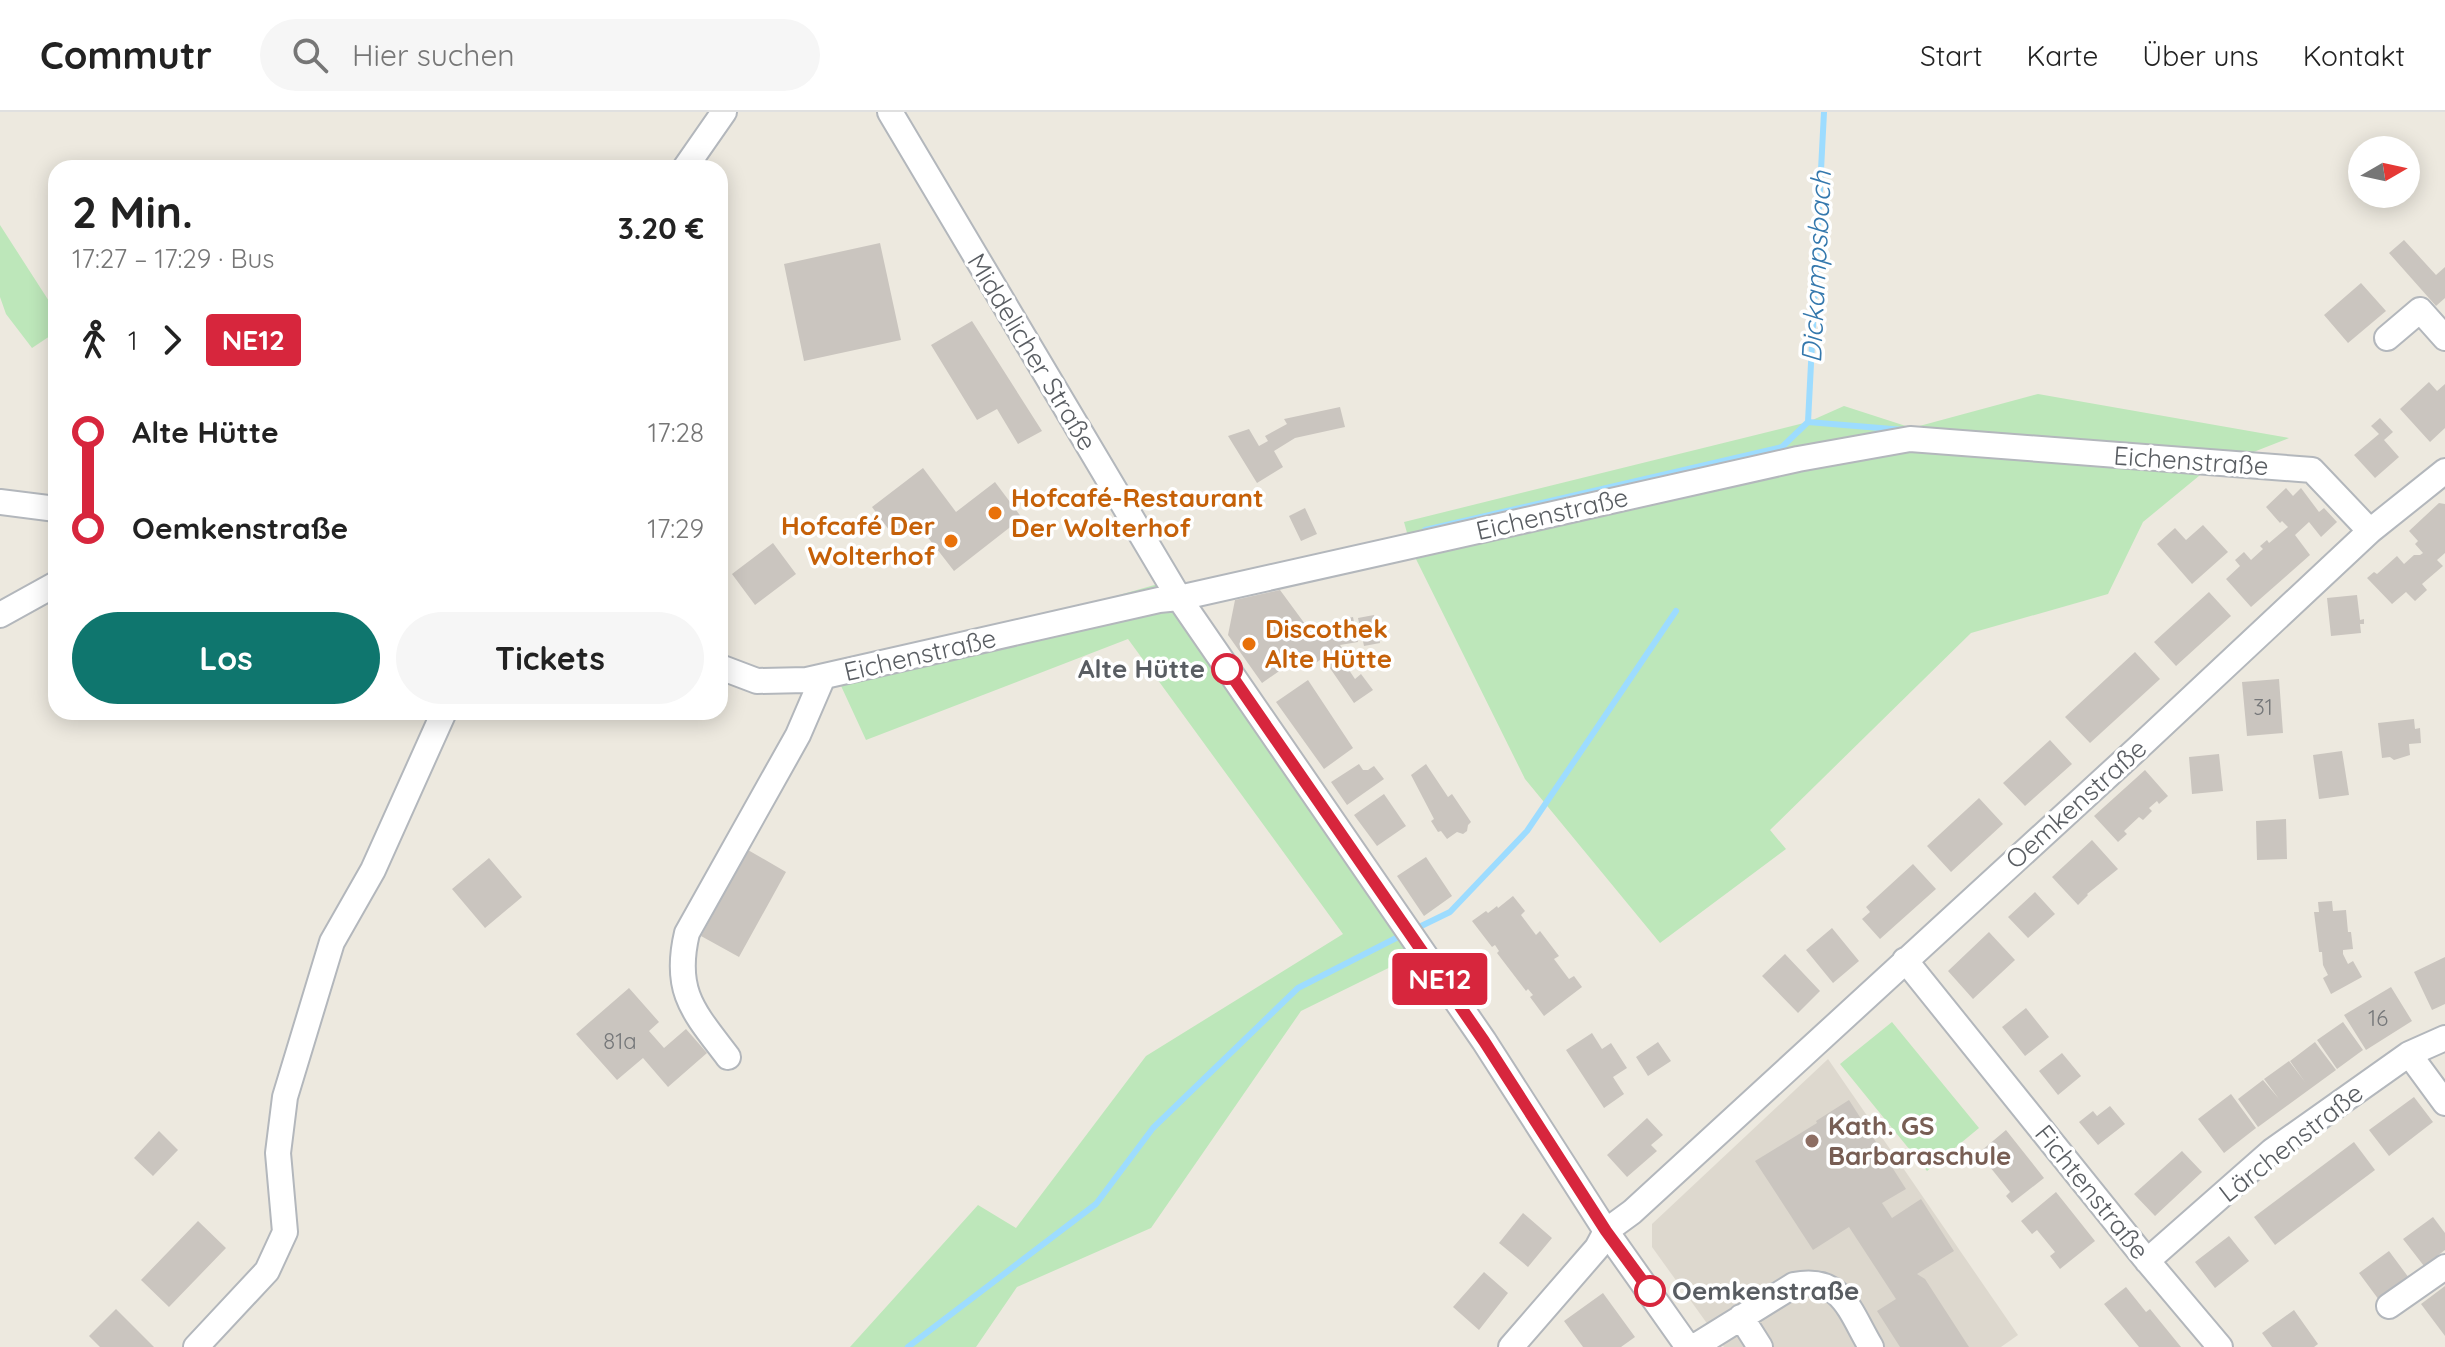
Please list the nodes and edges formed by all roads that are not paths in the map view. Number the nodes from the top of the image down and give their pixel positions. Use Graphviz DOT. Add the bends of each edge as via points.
graph roads {
  1 [pos="724,112"];
  2 [pos="890,112"];
  3 [pos="691,160"];
  4 [pos="2387,338"];
  5 [pos="2445,338"];
  6 [pos="2445,471"];
  7 [pos="0,502"];
  8 [pos="48,508"];
  9 [pos="2370,531"];
  10 [pos="48,588"];
  11 [pos="1179,598"];
  12 [pos="0,615"];
  13 [pos="728,670"];
  14 [pos="823,677"];
  15 [pos="440,720"];
  16 [pos="1905,960"];
  17 [pos="2445,1038"];
  18 [pos="2409,1054"];
  19 [pos="728,1057"];
  20 [pos="2445,1103"];
  21 [pos="1606,1231"];
  22 [pos="2147,1261"];
  23 [pos="2445,1267"];
  24 [pos="2389,1306"];
  25 [pos="1741,1317"];
  26 [pos="196,1347"];
  27 [pos="1511,1347"];
  28 [pos="1691,1347"];
  29 [pos="1760,1347"];
  30 [pos="1871,1347"];
  31 [pos="2220,1347"];
  1 -- 3 [label="street"];
  2 -- 11 [label="street, Middelicher Straße"];
  4 -- 5 [label="street" via="2420,310"];
  6 -- 9 [label="street, Oemkenstraße"];
  7 -- 8 [label="street"];
  9 -- 11 [label="street, Eichenstraße" via="2312,470 1910,439 1798,459"];
  9 -- 16 [label="street, Oemkenstraße"];
  10 -- 12 [label="street"];
  11 -- 14 [label="street, Eichenstraße"];
  11 -- 21 [label="street, Middelicher Straße" via="1484,1041"];
  13 -- 14 [label="street, Eichenstraße" via="757,681"];
  14 -- 19 [label="street" via="798,735 687,933 683,984 689,1003"];
  15 -- 26 [label="street" via="373,870 332,942 285,1097 278,1153 285,1232 267,1271"];
  16 -- 21 [label="street, Oemkenstraße"];
  16 -- 22 [label="street, Fichtenstraße"];
  17 -- 18 [label="street, Lärchenstraße"];
  18 -- 20 [label="street"];
  18 -- 22 [label="street, Lärchenstraße" via="2272,1151"];
  21 -- 27 [label="street, Oemkenstraße"];
  21 -- 28 [label="street, Middelicher Straße"];
  22 -- 31 [label="street, Fichtenstraße"];
  23 -- 24 [label="street"];
  25 -- 28 [label="street"];
  25 -- 29 [label="street"];
  25 -- 30 [label="street" via="1794,1285 1824,1284 1838,1292"];
}
